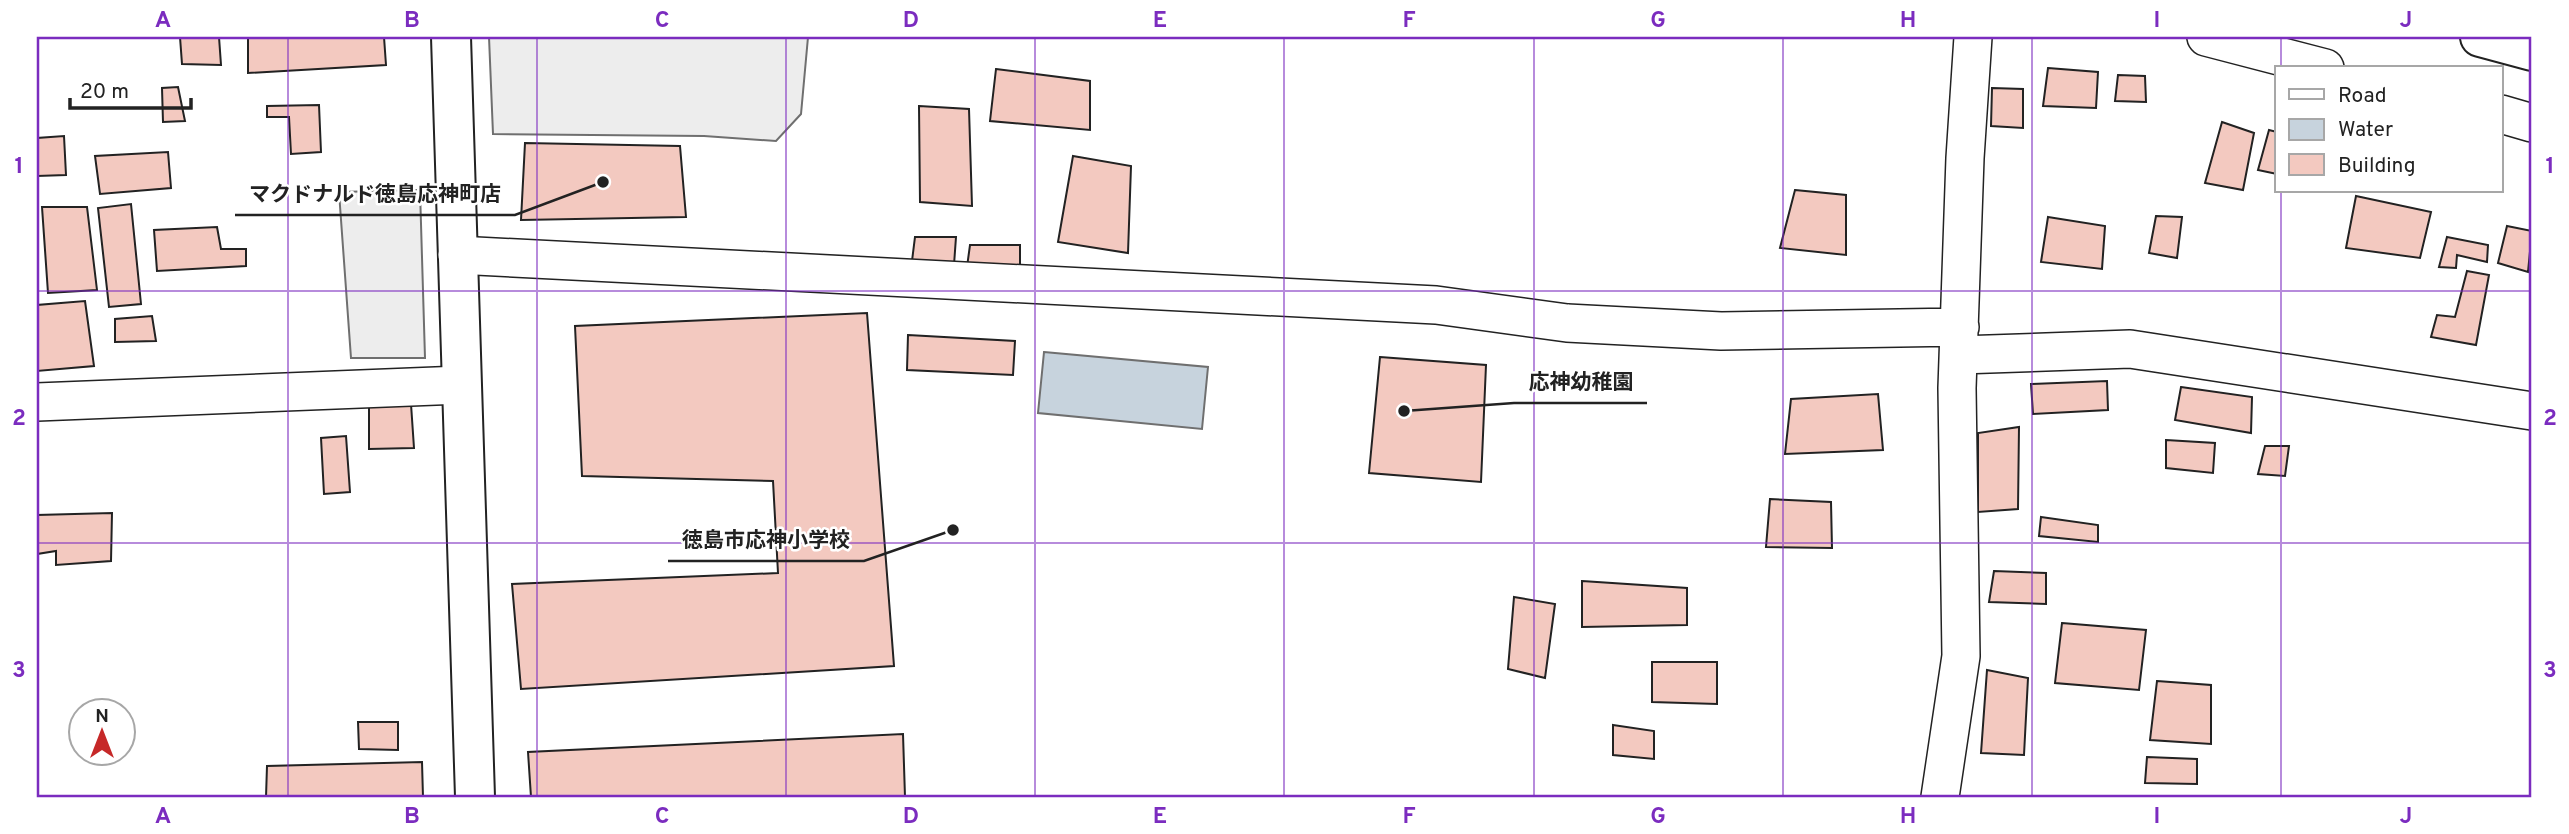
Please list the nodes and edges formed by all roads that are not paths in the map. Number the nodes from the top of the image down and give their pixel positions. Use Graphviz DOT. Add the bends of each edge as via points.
graph roads {
  1 [pos="451,37"];
  2 [pos="1973,37"];
  3 [pos="2206,37"];
  4 [pos="2480,37"];
  5 [pos="2532,51"];
  6 [pos="2318,66"];
  7 [pos="2502,114"];
  8 [pos="2532,123"];
  9 [pos="457,255"];
  10 [pos="1960,341"];
  11 [pos="461,385"];
  12 [pos="37,402"];
  13 [pos="2532,411"];
  14 [pos="475,797"];
  15 [pos="1940,797"];
  1 -- 9 [label="street"];
  2 -- 10 [label="street"];
  3 -- 6 [label="street"];
  4 -- 5 [label="street"];
  7 -- 8 [label="street"];
  9 -- 10 [label="street" via="1436,305 1567,323"];
  9 -- 11 [label="street"];
  10 -- 13 [label="street" via="2130,349"];
  10 -- 15 [label="street" via="1961,656"];
  11 -- 12 [label="street"];
  11 -- 14 [label="street"];
}
